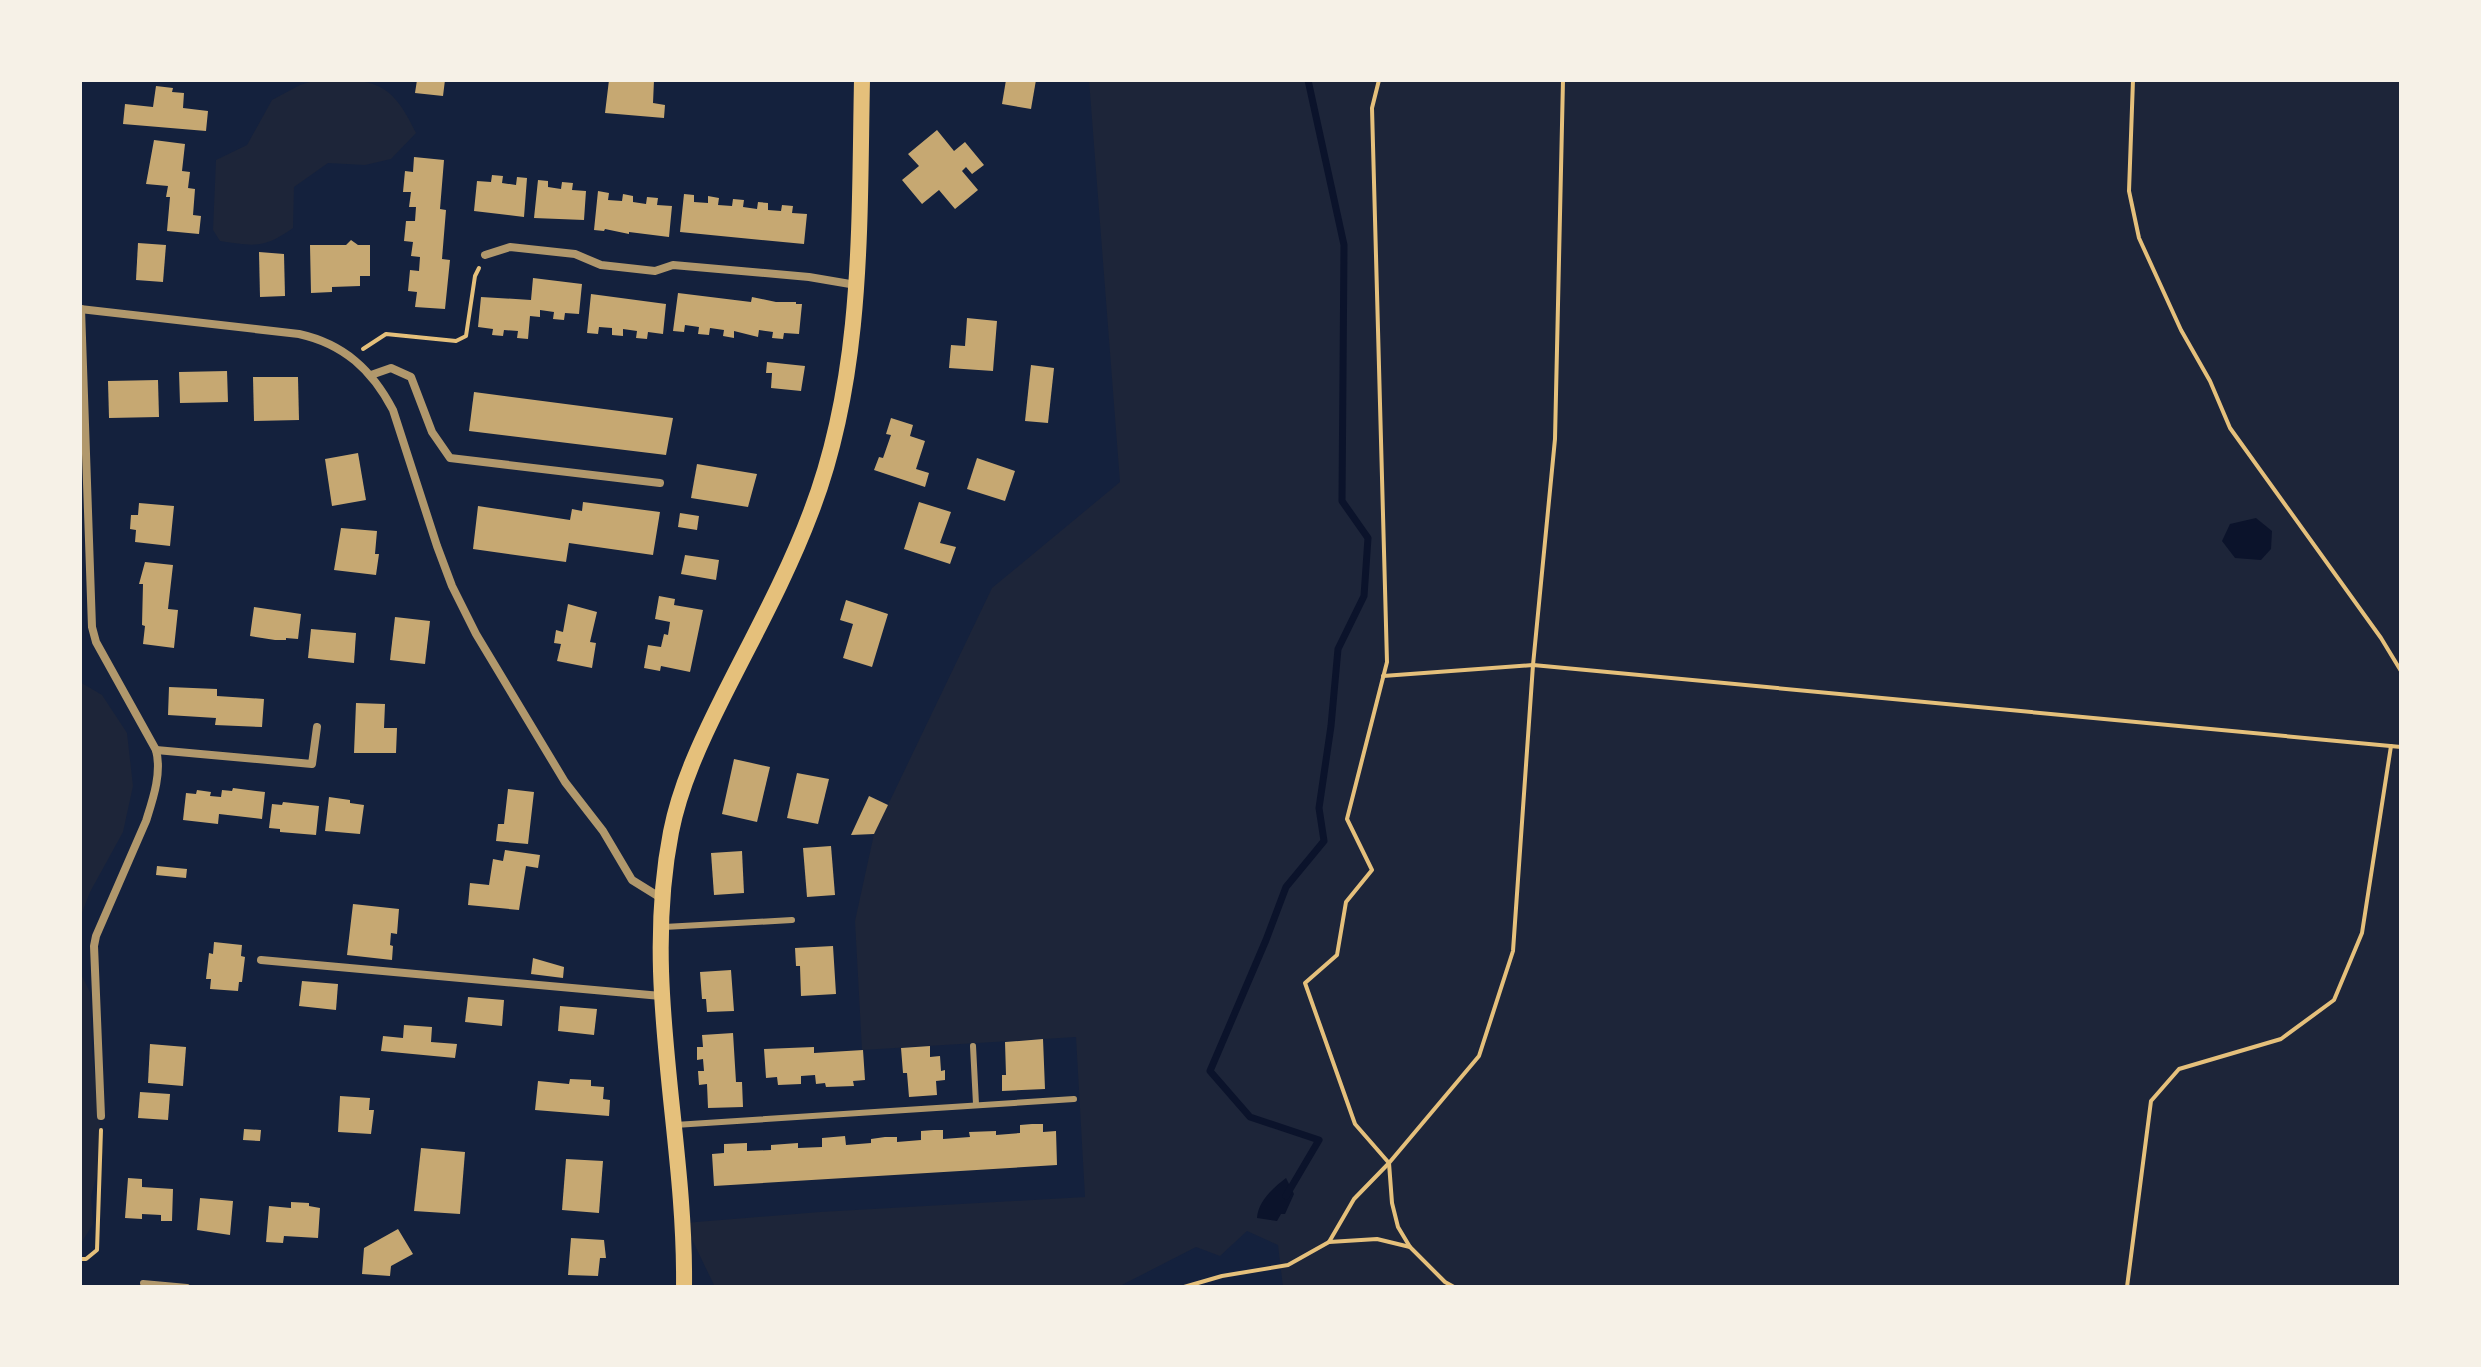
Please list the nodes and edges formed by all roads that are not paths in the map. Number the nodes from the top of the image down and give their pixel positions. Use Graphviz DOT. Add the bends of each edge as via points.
graph roads {
  1 [pos="862,80"];
  2 [pos="485,255"];
  3 [pos="857,285"];
  4 [pos="81,309"];
  5 [pos="371,375"];
  6 [pos="660,483"];
  7 [pos="317,727"];
  8 [pos="156,750"];
  9 [pos="661,898"];
  10 [pos="792,920"];
  11 [pos="660,928"];
  12 [pos="261,960"];
  13 [pos="661,996"];
  14 [pos="973,1046"];
  15 [pos="1074,1099"];
  16 [pos="976,1104"];
  17 [pos="101,1116"];
  18 [pos="675,1125"];
  19 [pos="143,1283"];
  20 [pos="187,1287"];
  21 [pos="684,1287"];
  1 -- 3 [label="main road"];
  2 -- 3 [label="street" via="510,247 575,254 615,267 655,271 673,265"];
  3 -- 9 [label="main road" via="844,402 824,475 800,539 689,773 672,827"];
  4 -- 5 [label="street" via="299,334 334,345"];
  4 -- 8 [label="street" via="92,627"];
  5 -- 6 [label="street" via="391,368 411,377 432,432 450,458"];
  5 -- 9 [label="street" via="393,410 437,546 476,634 565,782 632,880"];
  7 -- 8 [label="street" via="312,764"];
  8 -- 17 [label="street" via="152,802 94,946"];
  9 -- 11 [label="main road"];
  10 -- 11 [label="lane"];
  11 -- 13 [label="main road"];
  12 -- 13 [label="street"];
  13 -- 18 [label="main road"];
  14 -- 16 [label="lane"];
  15 -- 16 [label="lane"];
  16 -- 18 [label="lane"];
  18 -- 21 [label="main road"];
  19 -- 20 [label="lane"];
}
